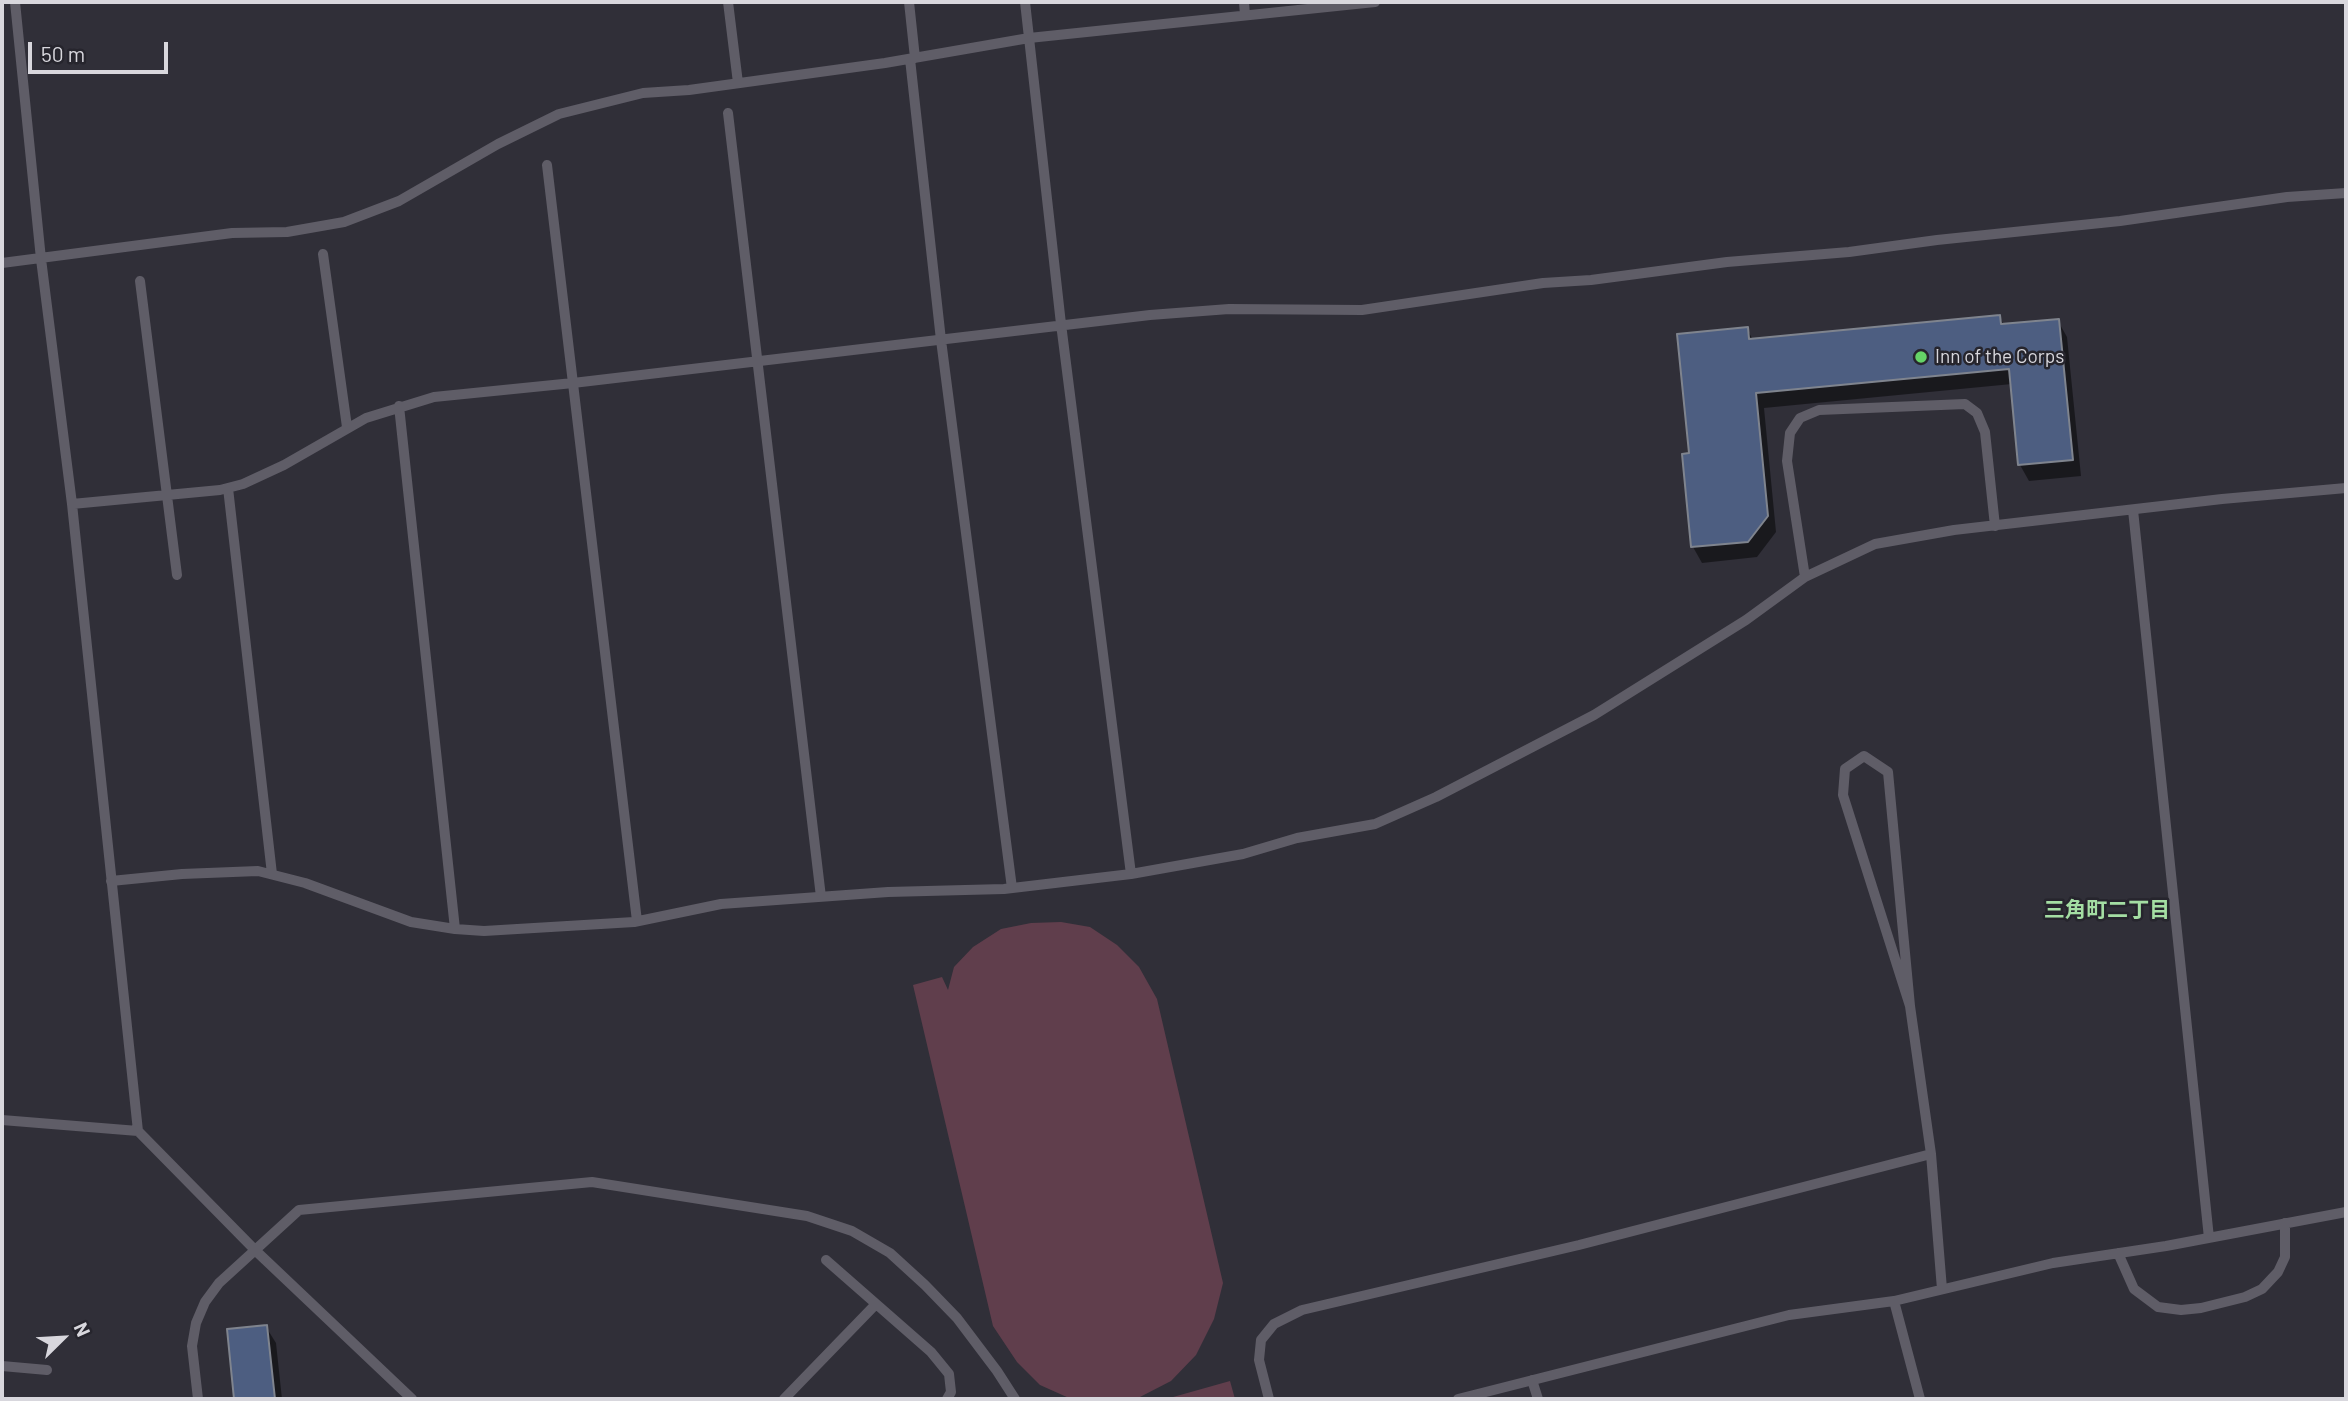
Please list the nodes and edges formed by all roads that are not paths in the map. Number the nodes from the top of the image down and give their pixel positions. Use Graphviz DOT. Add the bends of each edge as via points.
graph roads {
  1 [pos="15,2"];
  2 [pos="728,2"];
  3 [pos="909,2"];
  4 [pos="1025,2"];
  5 [pos="1244,2"];
  6 [pos="1375,2"];
  7 [pos="1356,3"];
  8 [pos="1245,15"];
  9 [pos="1029,38"];
  10 [pos="912,59"];
  11 [pos="738,83"];
  12 [pos="729,113"];
  13 [pos="547,165"];
  14 [pos="2346,193"];
  15 [pos="323,254"];
  16 [pos="41,259"];
  17 [pos="2,263"];
  18 [pos="140,281"];
  19 [pos="1061,324"];
  20 [pos="942,340"];
  21 [pos="759,360"];
  22 [pos="573,383"];
  23 [pos="400,406"];
  24 [pos="347,427"];
  25 [pos="228,488"];
  26 [pos="2346,488"];
  27 [pos="167,496"];
  28 [pos="72,504"];
  29 [pos="2133,510"];
  30 [pos="1995,526"];
  31 [pos="177,575"];
  32 [pos="1805,577"];
  33 [pos="272,874"];
  34 [pos="1131,874"];
  35 [pos="111,881"];
  36 [pos="1012,888"];
  37 [pos="821,897"];
  38 [pos="637,921"];
  39 [pos="455,929"];
  40 [pos="1910,1006"];
  41 [pos="2,1120"];
  42 [pos="138,1131"];
  43 [pos="1931,1154"];
  44 [pos="2346,1212"];
  45 [pos="2286,1223"];
  46 [pos="2209,1238"];
  47 [pos="256,1251"];
  48 [pos="2118,1253"];
  49 [pos="826,1260"];
  50 [pos="1942,1289"];
  51 [pos="1894,1301"];
  52 [pos="876,1304"];
  53 [pos="2,1366"];
  54 [pos="47,1370"];
  55 [pos="1532,1380"];
  56 [pos="198,1399"];
  57 [pos="412,1399"];
  58 [pos="784,1399"];
  59 [pos="947,1399"];
  60 [pos="1015,1399"];
  61 [pos="1269,1399"];
  62 [pos="1458,1399"];
  63 [pos="1538,1399"];
  64 [pos="1920,1399"];
  1 -- 16 [label="lane"];
  2 -- 11 [label="lane"];
  3 -- 10 [label="lane"];
  4 -- 9 [label="lane"];
  5 -- 8 [label="lane"];
  6 -- 7 [label="lane"];
  7 -- 8 [label="lane"];
  8 -- 9 [label="lane"];
  9 -- 10 [label="lane"];
  9 -- 19 [label="lane"];
  10 -- 11 [label="lane"];
  10 -- 20 [label="lane"];
  11 -- 16 [label="lane" via="643,93 559,114 400,201 344,222"];
  12 -- 21 [label="lane"];
  13 -- 22 [label="lane"];
  14 -- 19 [label="lane" via="1849,252 1727,262 1362,310 1230,309"];
  15 -- 24 [label="lane"];
  16 -- 17 [label="lane"];
  16 -- 28 [label="lane"];
  18 -- 27 [label="lane"];
  19 -- 20 [label="lane"];
  19 -- 34 [label="lane"];
  20 -- 21 [label="lane"];
  20 -- 36 [label="lane"];
  21 -- 22 [label="lane"];
  21 -- 37 [label="lane"];
  22 -- 23 [label="lane" via="434,397"];
  22 -- 38 [label="lane"];
  23 -- 24 [label="lane"];
  23 -- 39 [label="lane"];
  24 -- 25 [label="lane" via="284,465"];
  25 -- 27 [label="lane"];
  25 -- 33 [label="lane"];
  26 -- 29 [label="lane"];
  27 -- 28 [label="lane"];
  27 -- 31 [label="lane"];
  28 -- 35 [label="lane"];
  29 -- 30 [label="lane"];
  29 -- 46 [label="lane"];
  30 -- 32 [label="lane" via="1875,544"];
  30 -- 32 [label="lane" via="1986,432 1977,413 1965,404 1819,410 1800,418 1790,433 1787,461"];
  32 -- 34 [label="lane" via="1746,620 1594,715 1376,824"];
  33 -- 35 [label="lane" via="223,872"];
  33 -- 39 [label="lane" via="411,922"];
  34 -- 36 [label="lane"];
  35 -- 42 [label="lane"];
  36 -- 37 [label="lane"];
  37 -- 38 [label="lane" via="721,904"];
  38 -- 39 [label="lane"];
  40 -- 40 [label="lane" via="1843,795 1845,769 1864,756 1888,772"];
  40 -- 43 [label="lane"];
  41 -- 42 [label="lane"];
  42 -- 47 [label="lane"];
  43 -- 50 [label="lane"];
  43 -- 61 [label="lane" via="1579,1245 1302,1310 1274,1324 1261,1340 1259,1360"];
  44 -- 45 [label="lane"];
  45 -- 46 [label="lane"];
  45 -- 48 [label="lane" via="2285,1256 2262,1289 2201,1308 2158,1307 2134,1289"];
  46 -- 48 [label="lane"];
  47 -- 56 [label="lane" via="219,1283 196,1323 192,1346"];
  47 -- 57 [label="lane"];
  47 -- 60 [label="lane" via="299,1210 592,1182 807,1216 852,1231 890,1253 957,1318"];
  48 -- 50 [label="lane"];
  49 -- 52 [label="lane"];
  50 -- 51 [label="lane"];
  51 -- 55 [label="lane" via="1789,1315"];
  51 -- 64 [label="lane"];
  52 -- 58 [label="lane"];
  52 -- 59 [label="lane" via="949,1374"];
  53 -- 54 [label="lane"];
  55 -- 62 [label="lane"];
  55 -- 63 [label="lane"];
}
